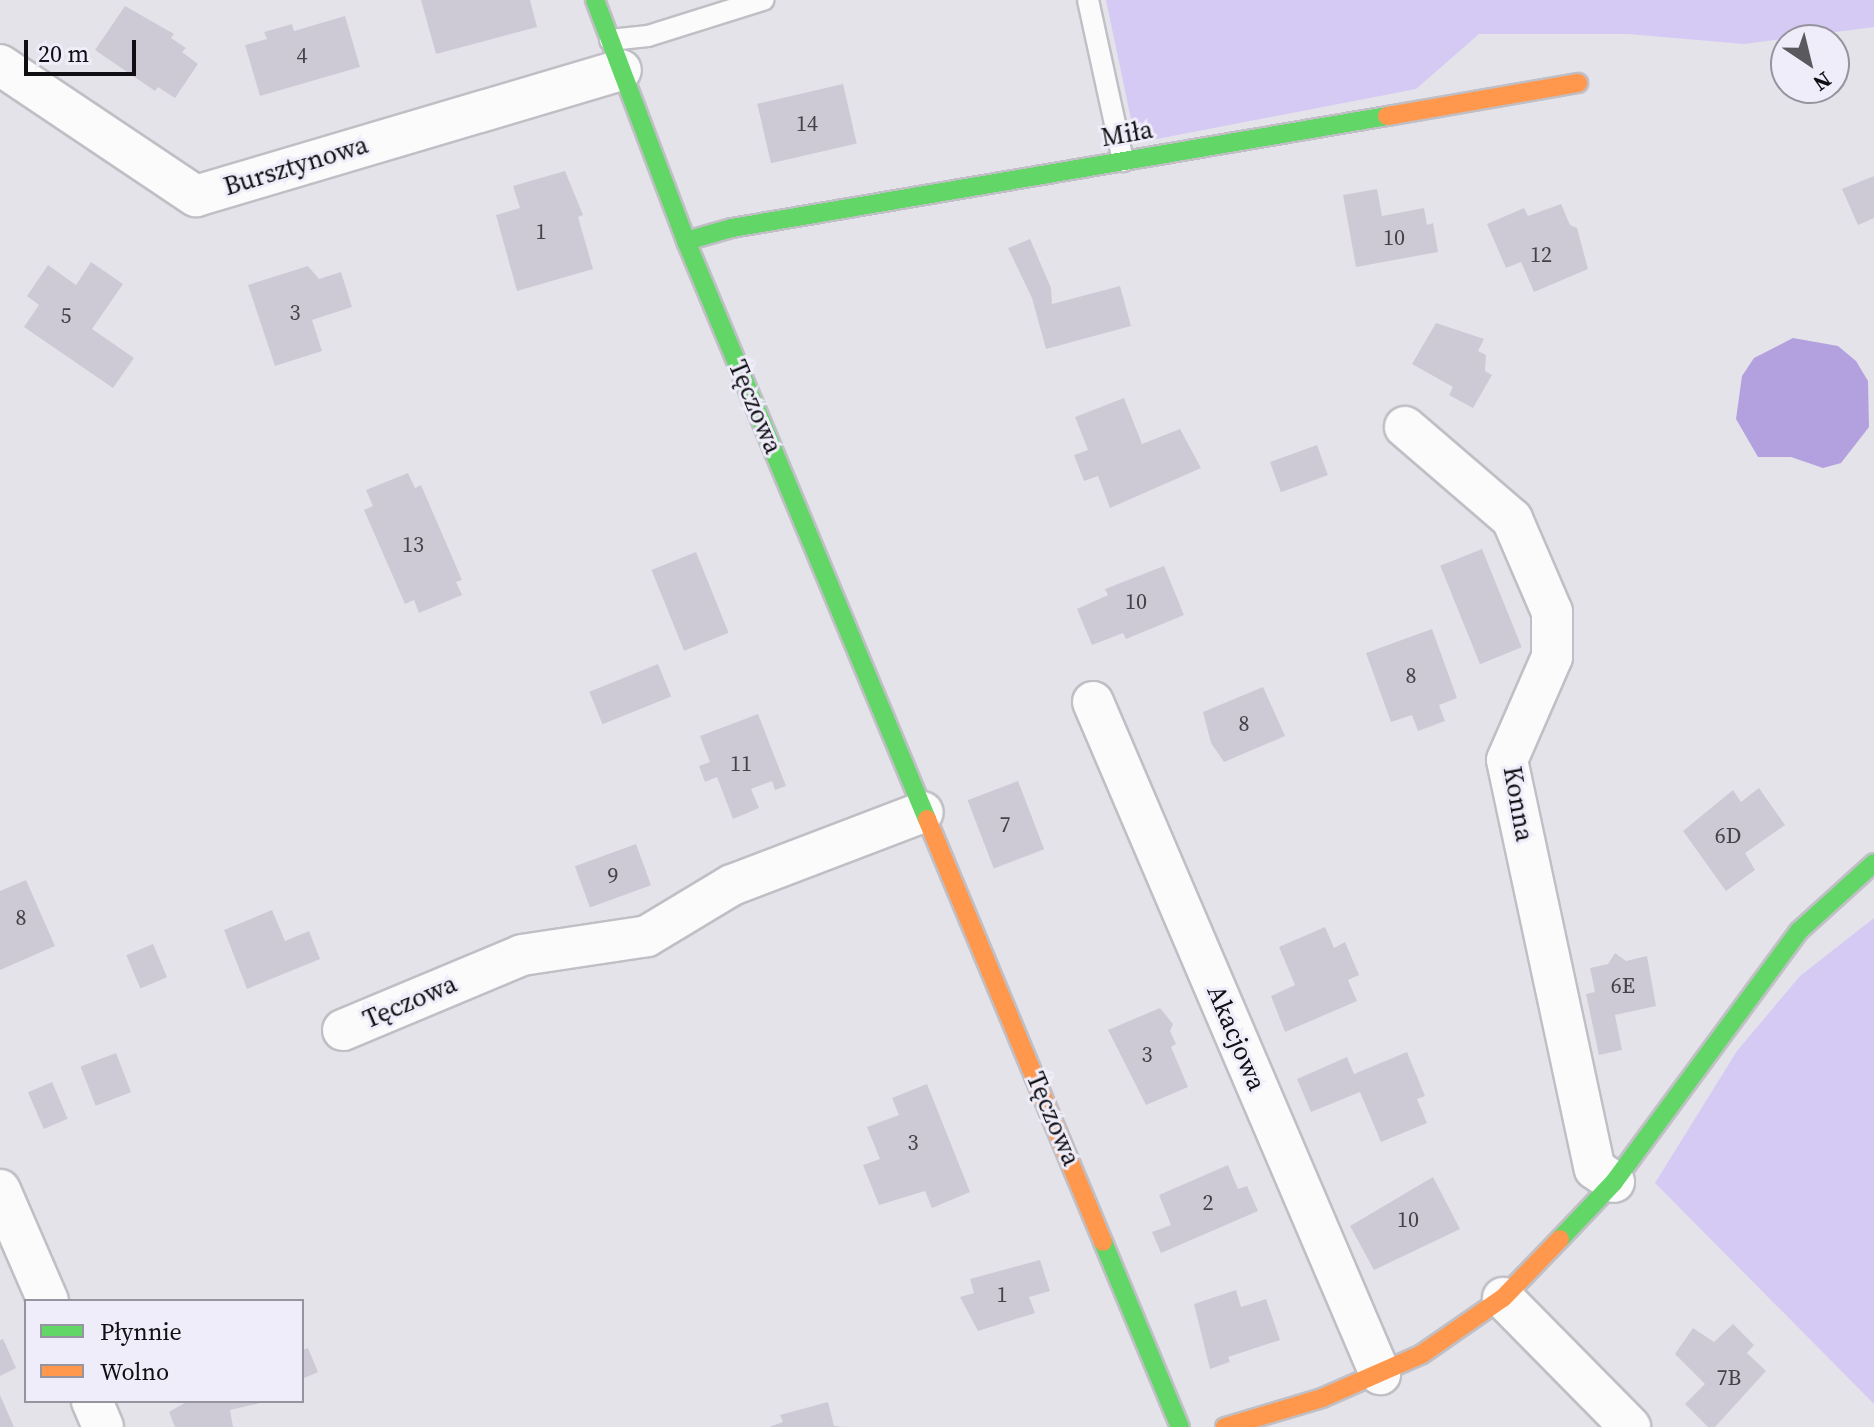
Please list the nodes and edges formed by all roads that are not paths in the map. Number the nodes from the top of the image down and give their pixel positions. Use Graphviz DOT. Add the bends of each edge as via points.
graph roads {
  1 [pos="595,0"];
  2 [pos="763,0"];
  3 [pos="1088,0"];
  4 [pos="616,55"];
  5 [pos="0,65"];
  6 [pos="1578,83"];
  7 [pos="1123,161"];
  8 [pos="686,241"];
  9 [pos="1405,427"];
  10 [pos="1093,702"];
  11 [pos="923,812"];
  12 [pos="1874,863"];
  13 [pos="343,1030"];
  14 [pos="1614,1182"];
  15 [pos="0,1190"];
  16 [pos="1503,1298"];
  17 [pos="47,1299"];
  18 [pos="1380,1374"];
  19 [pos="93,1403"];
  20 [pos="103,1427"];
  21 [pos="1180,1427"];
  22 [pos="1225,1427"];
  23 [pos="1630,1427"];
  1 -- 4 [label="street, Tęczowa"];
  2 -- 4 [label="lane" via="648,36"];
  3 -- 7 [label="lane"];
  4 -- 5 [label="street, Bursztynowa" via="196,196"];
  4 -- 8 [label="street, Tęczowa"];
  6 -- 7 [label="street, Miła"];
  7 -- 8 [label="street, Miła" via="732,228"];
  8 -- 11 [label="street, Tęczowa"];
  9 -- 14 [label="street, Konna" via="1512,519 1552,612 1552,657 1507,760 1595,1169"];
  10 -- 18 [label="street, Akacjowa"];
  11 -- 13 [label="street, Tęczowa" via="732,885 647,936 522,955"];
  11 -- 21 [label="street, Tęczowa"];
  12 -- 14 [label="street" via="1799,931"];
  14 -- 16 [label="street"];
  15 -- 17 [label="street"];
  16 -- 18 [label="street" via="1422,1354"];
  16 -- 23 [label="street"];
  18 -- 22 [label="street"];
  19 -- 20 [label="street"];
}
